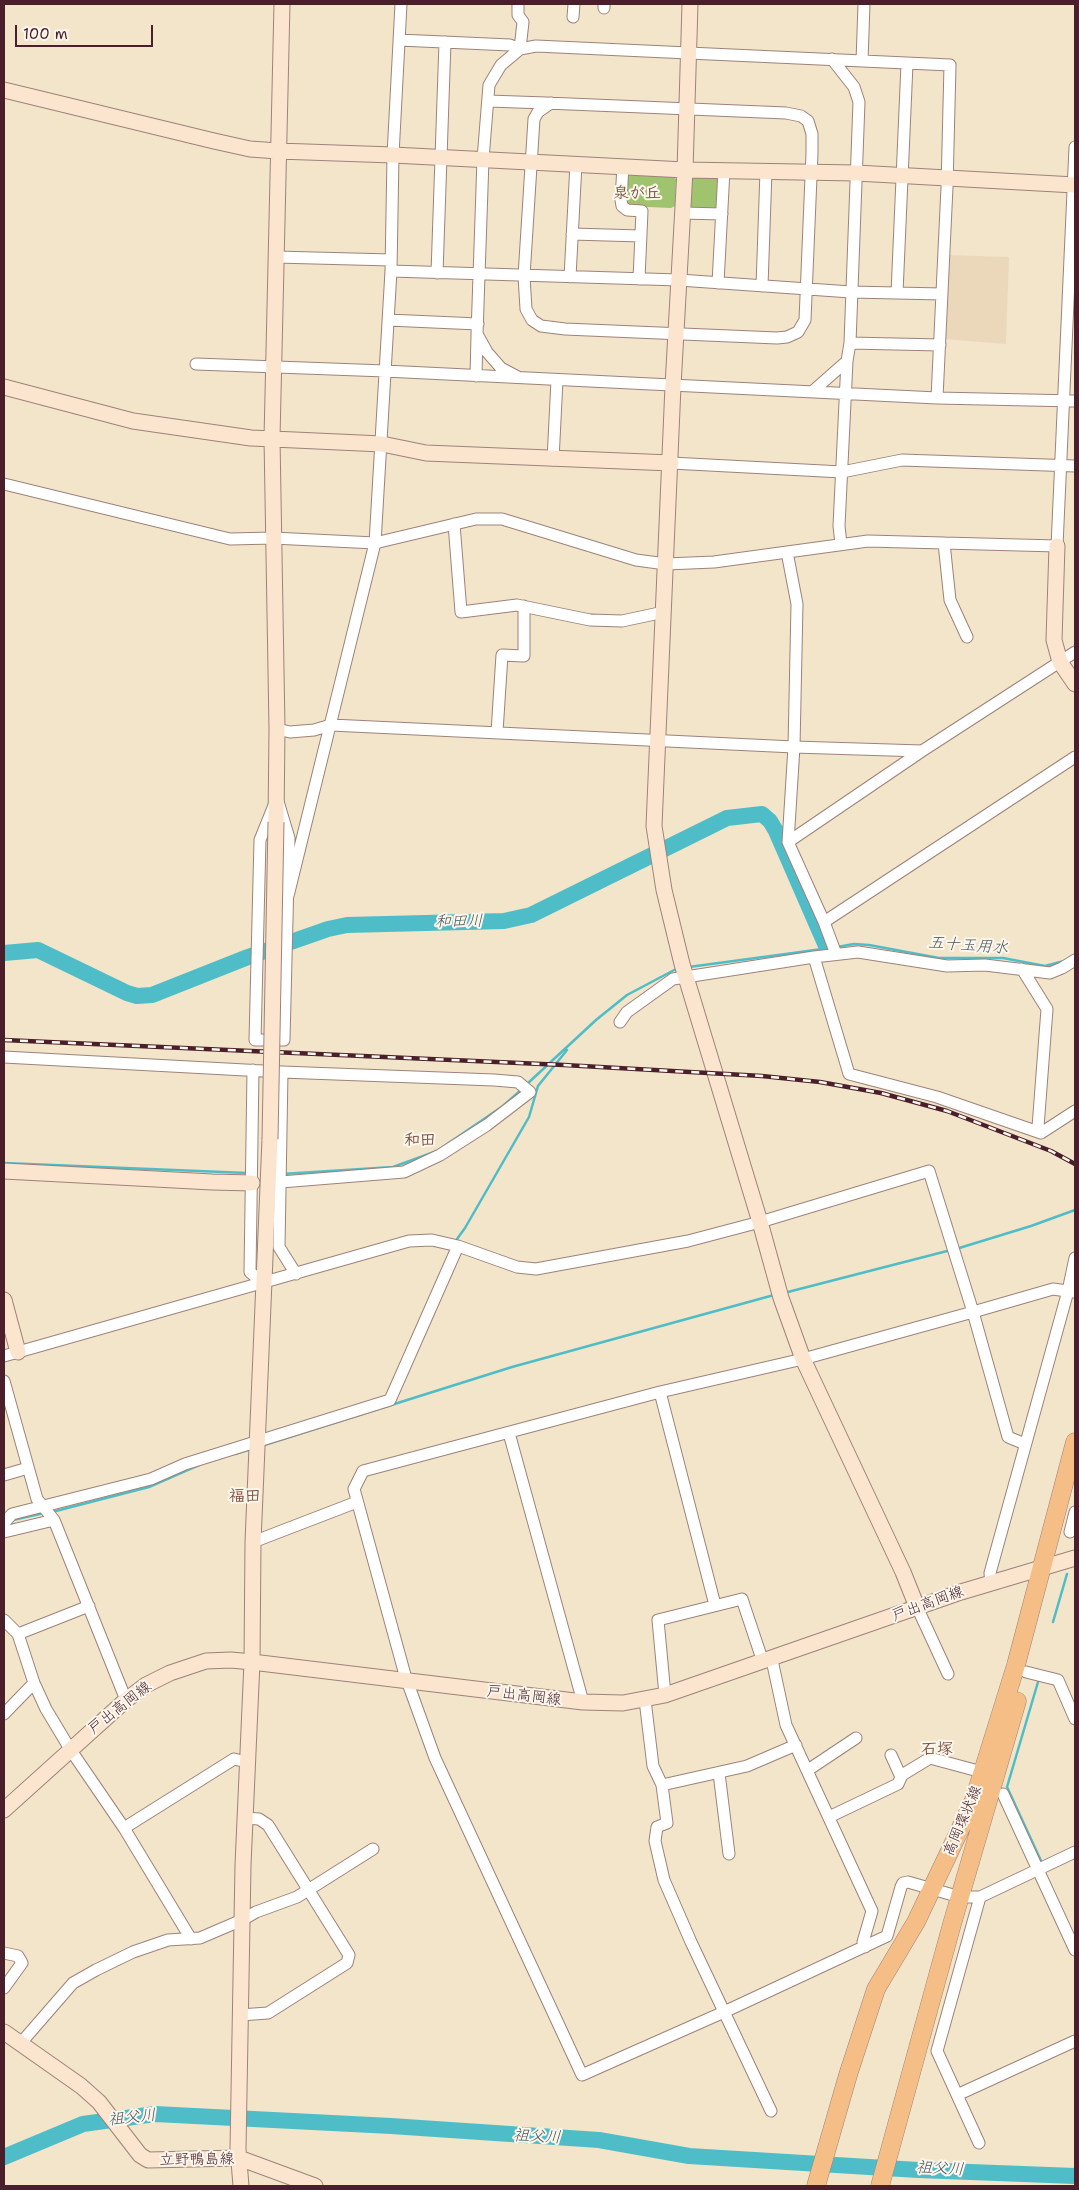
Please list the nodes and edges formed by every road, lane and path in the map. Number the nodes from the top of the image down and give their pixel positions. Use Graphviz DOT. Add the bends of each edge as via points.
graph roads {
  1 [pos="282,4"];
  2 [pos="401,4"];
  3 [pos="518,4"];
  4 [pos="574,4"];
  5 [pos="690,4"];
  6 [pos="864,4"];
  7 [pos="573,17"];
  8 [pos="399,40"];
  9 [pos="445,42"];
  10 [pos="520,49"];
  11 [pos="688,52"];
  12 [pos="832,59"];
  13 [pos="862,61"];
  14 [pos="907,64"];
  15 [pos="4,90"];
  16 [pos="488,101"];
  17 [pos="551,103"];
  18 [pos="686,109"];
  19 [pos="1075,147"];
  20 [pos="278,151"];
  21 [pos="392,154"];
  22 [pos="441,157"];
  23 [pos="483,159"];
  24 [pos="532,162"];
  25 [pos="576,164"];
  26 [pos="624,166"];
  27 [pos="685,170"];
  28 [pos="724,170"];
  29 [pos="766,171"];
  30 [pos="811,172"];
  31 [pos="856,173"];
  32 [pos="902,176"];
  33 [pos="947,180"];
  34 [pos="1074,185"];
  35 [pos="682,213"];
  36 [pos="722,214"];
  37 [pos="572,234"];
  38 [pos="641,236"];
  39 [pos="276,257"];
  40 [pos="391,265"];
  41 [pos="437,273"];
  42 [pos="481,275"];
  43 [pos="524,276"];
  44 [pos="570,277"];
  45 [pos="639,279"];
  46 [pos="678,280"];
  47 [pos="718,283"];
  48 [pos="762,286"];
  49 [pos="806,289"];
  50 [pos="852,292"];
  51 [pos="897,293"];
  52 [pos="942,294"];
  53 [pos="388,320"];
  54 [pos="478,329"];
  55 [pos="677,332"];
  56 [pos="850,343"];
  57 [pos="940,345"];
  58 [pos="847,361"];
  59 [pos="196,364"];
  60 [pos="273,368"];
  61 [pos="385,371"];
  62 [pos="476,376"];
  63 [pos="521,379"];
  64 [pos="557,380"];
  65 [pos="673,386"];
  66 [pos="4,387"];
  67 [pos="813,391"];
  68 [pos="846,392"];
  69 [pos="937,398"];
  70 [pos="1063,400"];
  71 [pos="1075,401"];
  72 [pos="272,438"];
  73 [pos="382,444"];
  74 [pos="554,460"];
  75 [pos="671,463"];
  76 [pos="1059,466"];
  77 [pos="1075,466"];
  78 [pos="842,472"];
  79 [pos="4,484"];
  80 [pos="454,524"];
  81 [pos="273,538"];
  82 [pos="375,543"];
  83 [pos="944,543"];
  84 [pos="841,544"];
  85 [pos="1057,546"];
  86 [pos="787,552"];
  87 [pos="666,564"];
  88 [pos="524,606"];
  89 [pos="664,612"];
  90 [pos="967,637"];
  91 [pos="1075,652"];
  92 [pos="1060,662"];
  93 [pos="1075,684"];
  94 [pos="331,725"];
  95 [pos="277,729"];
  96 [pos="497,732"];
  97 [pos="657,740"];
  98 [pos="794,747"];
  99 [pos="922,751"];
  100 [pos="1075,757"];
  101 [pos="278,798"];
  102 [pos="788,842"];
  103 [pos="288,896"];
  104 [pos="824,922"];
  105 [pos="833,948"];
  106 [pos="814,957"];
  107 [pos="1075,960"];
  108 [pos="1022,969"];
  109 [pos="684,971"];
  110 [pos="620,1022"];
  111 [pos="4,1057"];
  112 [pos="253,1070"];
  113 [pos="282,1072"];
  114 [pos="1075,1111"];
  115 [pos="252,1133"];
  116 [pos="1041,1133"];
  117 [pos="282,1134"];
  118 [pos="4,1172"];
  119 [pos="252,1176"];
  120 [pos="281,1181"];
  121 [pos="760,1222"];
  122 [pos="458,1246"];
  123 [pos="1075,1258"];
  124 [pos="296,1274"];
  125 [pos="264,1284"];
  126 [pos="1072,1292"];
  127 [pos="4,1300"];
  128 [pos="972,1312"];
  129 [pos="11,1354"];
  130 [pos="803,1359"];
  131 [pos="4,1381"];
  132 [pos="660,1392"];
  133 [pos="509,1433"];
  134 [pos="1075,1442"];
  135 [pos="1025,1444"];
  136 [pos="257,1447"];
  137 [pos="28,1468"];
  138 [pos="1072,1470"];
  139 [pos="4,1474"];
  140 [pos="357,1502"];
  141 [pos="1075,1512"];
  142 [pos="49,1513"];
  143 [pos="7,1518"];
  144 [pos="4,1532"];
  145 [pos="1070,1532"];
  146 [pos="254,1542"];
  147 [pos="1075,1558"];
  148 [pos="1047,1565"];
  149 [pos="991,1583"];
  150 [pos="715,1605"];
  151 [pos="89,1606"];
  152 [pos="917,1608"];
  153 [pos="4,1620"];
  154 [pos="18,1634"];
  155 [pos="768,1661"];
  156 [pos="252,1662"];
  157 [pos="1026,1672"];
  158 [pos="948,1674"];
  159 [pos="407,1682"];
  160 [pos="34,1683"];
  161 [pos="665,1696"];
  162 [pos="126,1700"];
  163 [pos="645,1700"];
  164 [pos="583,1702"];
  165 [pos="4,1714"];
  166 [pos="1075,1719"];
  167 [pos="856,1738"];
  168 [pos="796,1745"];
  169 [pos="70,1749"];
  170 [pos="890,1755"];
  171 [pos="247,1762"];
  172 [pos="808,1770"];
  173 [pos="982,1772"];
  174 [pos="719,1773"];
  175 [pos="901,1777"];
  176 [pos="662,1785"];
  177 [pos="1003,1794"];
  178 [pos="4,1810"];
  179 [pos="829,1817"];
  180 [pos="245,1818"];
  181 [pos="124,1828"];
  182 [pos="373,1849"];
  183 [pos="1075,1852"];
  184 [pos="729,1854"];
  185 [pos="1038,1869"];
  186 [pos="932,1890"];
  187 [pos="308,1891"];
  188 [pos="960,1897"];
  189 [pos="980,1897"];
  190 [pos="242,1920"];
  191 [pos="191,1939"];
  192 [pos="865,1947"];
  193 [pos="1075,1950"];
  194 [pos="4,1953"];
  195 [pos="4,1988"];
  196 [pos="724,2012"];
  197 [pos="240,2015"];
  198 [pos="4,2032"];
  199 [pos="1075,2041"];
  200 [pos="20,2044"];
  201 [pos="957,2095"];
  202 [pos="771,2111"];
  203 [pos="979,2143"];
  204 [pos="239,2153"];
  205 [pos="816,2185"];
  206 [pos="241,2186"];
  207 [pos="315,2186"];
  208 [pos="880,2186"];
  1 -- 20 [label="street"];
  2 -- 8 [label="street"];
  3 -- 10 [label="street" via="518,15 523,22"];
  4 -- 7 [label="street"];
  5 -- 11 [label="street"];
  6 -- 13 [label="street"];
  8 -- 9 [label="street"];
  8 -- 21 [label="street"];
  9 -- 10 [label="street" via="510,45"];
  9 -- 22 [label="street"];
  10 -- 11 [label="street" via="536,46"];
  10 -- 16 [label="street" via="501,65 489,85"];
  11 -- 12 [label="street"];
  11 -- 18 [label="street"];
  12 -- 13 [label="street"];
  12 -- 31 [label="street" via="854,87 859,102"];
  13 -- 14 [label="street"];
  14 -- 32 [label="street"];
  14 -- 33 [label="street" via="950,65"];
  15 -- 20 [label="street" via="214,142"];
  16 -- 17 [label="street"];
  16 -- 23 [label="street"];
  17 -- 18 [label="street"];
  17 -- 24 [label="street" via="534,119"];
  18 -- 27 [label="street"];
  18 -- 30 [label="street" via="786,112 801,116 808,121 812,134"];
  19 -- 34 [label="street"];
  20 -- 21 [label="street"];
  20 -- 39 [label="street"];
  21 -- 22 [label="street"];
  21 -- 40 [label="street"];
  22 -- 23 [label="street"];
  22 -- 41 [label="street"];
  23 -- 24 [label="street"];
  23 -- 42 [label="street"];
  24 -- 25 [label="street"];
  24 -- 43 [label="street"];
  25 -- 26 [label="street"];
  25 -- 37 [label="street"];
  26 -- 27 [label="street"];
  26 -- 38 [label="street" via="622,206 642,212"];
  27 -- 28 [label="street"];
  27 -- 35 [label="street"];
  28 -- 29 [label="street"];
  28 -- 36 [label="street"];
  29 -- 30 [label="street"];
  29 -- 48 [label="street"];
  30 -- 31 [label="street"];
  30 -- 49 [label="street"];
  31 -- 32 [label="street"];
  31 -- 50 [label="street"];
  32 -- 33 [label="street"];
  32 -- 51 [label="street"];
  33 -- 34 [label="street"];
  33 -- 52 [label="street"];
  34 -- 70 [label="street"];
  35 -- 36 [label="street"];
  35 -- 46 [label="street"];
  36 -- 47 [label="street"];
  37 -- 38 [label="street"];
  37 -- 44 [label="street"];
  38 -- 45 [label="street"];
  39 -- 40 [label="street"];
  39 -- 60 [label="street"];
  40 -- 41 [label="street"];
  40 -- 53 [label="street"];
  41 -- 42 [label="street"];
  42 -- 43 [label="street"];
  42 -- 54 [label="street"];
  43 -- 44 [label="street"];
  43 -- 55 [label="street" via="526,309 532,320 541,326"];
  44 -- 45 [label="street"];
  45 -- 46 [label="street"];
  46 -- 47 [label="street"];
  46 -- 55 [label="street"];
  47 -- 48 [label="street"];
  48 -- 49 [label="street"];
  49 -- 50 [label="street"];
  49 -- 55 [label="street" via="805,320 798,332 787,337"];
  50 -- 51 [label="street"];
  50 -- 56 [label="street"];
  51 -- 52 [label="street"];
  52 -- 57 [label="street"];
  53 -- 54 [label="street"];
  53 -- 61 [label="street"];
  54 -- 62 [label="street"];
  54 -- 63 [label="street" via="486,352 501,368"];
  55 -- 65 [label="street"];
  56 -- 57 [label="street"];
  56 -- 58 [label="street"];
  57 -- 69 [label="street"];
  58 -- 67 [label="street"];
  58 -- 68 [label="street"];
  59 -- 60 [label="street"];
  60 -- 61 [label="street"];
  60 -- 72 [label="street"];
  61 -- 62 [label="street"];
  61 -- 73 [label="street"];
  62 -- 63 [label="street"];
  63 -- 64 [label="street"];
  64 -- 65 [label="street"];
  64 -- 74 [label="street"];
  65 -- 67 [label="street"];
  65 -- 75 [label="street"];
  66 -- 72 [label="street" via="133,421"];
  67 -- 68 [label="street"];
  68 -- 69 [label="street"];
  68 -- 78 [label="street"];
  69 -- 70 [label="street"];
  70 -- 71 [label="street"];
  70 -- 76 [label="street"];
  72 -- 73 [label="street"];
  72 -- 81 [label="street"];
  73 -- 74 [label="street" via="426,453"];
  73 -- 82 [label="street"];
  74 -- 75 [label="street"];
  75 -- 78 [label="street"];
  75 -- 87 [label="street"];
  76 -- 77 [label="street"];
  76 -- 78 [label="street" via="902,460"];
  76 -- 85 [label="street"];
  78 -- 84 [label="street"];
  79 -- 81 [label="street" via="230,538"];
  80 -- 82 [label="street"];
  80 -- 87 [label="street" via="476,519 502,519 636,560"];
  80 -- 88 [label="street" via="461,612"];
  81 -- 82 [label="street"];
  81 -- 95 [label="street"];
  82 -- 94 [label="street"];
  83 -- 84 [label="street" via="868,541"];
  83 -- 85 [label="street"];
  83 -- 90 [label="street" via="950,600"];
  84 -- 86 [label="street"];
  85 -- 92 [label="street" via="1054,640"];
  86 -- 87 [label="street" via="714,562"];
  86 -- 98 [label="street" via="797,604"];
  87 -- 89 [label="street"];
  88 -- 89 [label="street" via="590,620 622,621"];
  88 -- 96 [label="street" via="524,656 502,655"];
  89 -- 97 [label="street"];
  91 -- 92 [label="street"];
  92 -- 93 [label="street"];
  92 -- 99 [label="street"];
  94 -- 95 [label="street" via="290,732"];
  94 -- 96 [label="street"];
  94 -- 103 [label="street"];
  95 -- 101 [label="street"];
  96 -- 97 [label="street"];
  97 -- 98 [label="street"];
  97 -- 109 [label="street" via="654,826 664,890"];
  98 -- 99 [label="street"];
  98 -- 102 [label="street"];
  99 -- 102 [label="street"];
  100 -- 104 [label="street"];
  101 -- 103 [label="street" via="289,838"];
  101 -- 103 [label="street" via="260,840 255,1040 284,1040"];
  101 -- 125 [label="street, bridge"];
  102 -- 104 [label="street"];
  104 -- 105 [label="street"];
  105 -- 106 [label="street"];
  105 -- 108 [label="street" via="947,966 985,964"];
  106 -- 109 [label="street"];
  106 -- 116 [label="street" via="849,1074 937,1097"];
  107 -- 108 [label="street" via="1050,972"];
  108 -- 116 [label="street" via="1047,1009 1038,1127"];
  109 -- 110 [label="street" via="627,1012"];
  109 -- 121 [label="street"];
  111 -- 112 [label="street"];
  112 -- 113 [label="street"];
  112 -- 115 [label="street"];
  113 -- 117 [label="street"];
  113 -- 120 [label="street" via="518,1082 530,1092 440,1155 404,1172"];
  114 -- 116 [label="street"];
  115 -- 117 [label="street"];
  115 -- 119 [label="street"];
  117 -- 120 [label="street"];
  118 -- 119 [label="street" via="212,1182"];
  119 -- 125 [label="street" via="250,1272"];
  120 -- 124 [label="street" via="279,1247"];
  121 -- 122 [label="street" via="688,1241 536,1269 517,1267"];
  121 -- 128 [label="street" via="929,1171"];
  121 -- 130 [label="street"];
  122 -- 124 [label="street" via="432,1240 409,1241"];
  122 -- 136 [label="street" via="390,1400"];
  123 -- 126 [label="street"];
  124 -- 125 [label="street"];
  125 -- 129 [label="street"];
  125 -- 136 [label="street"];
  126 -- 128 [label="street" via="1053,1289"];
  126 -- 135 [label="street"];
  127 -- 129 [label="street"];
  128 -- 130 [label="street"];
  128 -- 135 [label="street" via="1008,1437"];
  130 -- 132 [label="street"];
  130 -- 152 [label="street"];
  131 -- 137 [label="street"];
  132 -- 133 [label="street"];
  132 -- 150 [label="street"];
  133 -- 140 [label="street" via="363,1472 354,1489"];
  133 -- 164 [label="street"];
  134 -- 138 [label="main road, 高岡環状線"];
  135 -- 149 [label="street" via="990,1573"];
  136 -- 142 [label="street" via="185,1464 151,1479"];
  136 -- 146 [label="street"];
  137 -- 139 [label="street"];
  137 -- 142 [label="street" via="36,1499"];
  138 -- 148 [label="main road, 高岡環状線"];
  140 -- 146 [label="street"];
  140 -- 159 [label="street"];
  141 -- 145 [label="street"];
  142 -- 143 [label="street"];
  142 -- 144 [label="street"];
  142 -- 151 [label="street"];
  146 -- 156 [label="street"];
  147 -- 148 [label="street, 戸出高岡線"];
  148 -- 149 [label="street, 戸出高岡線"];
  148 -- 157 [label="main road, 高岡環状線"];
  148 -- 173 [label="main road, 高岡環状線"];
  149 -- 152 [label="street, 戸出高岡線"];
  150 -- 155 [label="street" via="742,1599"];
  150 -- 161 [label="street" via="658,1620"];
  151 -- 154 [label="street"];
  151 -- 162 [label="street"];
  152 -- 155 [label="street, 戸出高岡線"];
  152 -- 158 [label="street"];
  153 -- 154 [label="street"];
  154 -- 160 [label="street"];
  155 -- 161 [label="street, 戸出高岡線"];
  155 -- 168 [label="street" via="786,1725"];
  156 -- 159 [label="street, 戸出高岡線"];
  156 -- 162 [label="street, 戸出高岡線" via="206,1662 170,1673"];
  156 -- 171 [label="street"];
  157 -- 166 [label="street" via="1058,1680"];
  157 -- 188 [label="main road, 高岡環状線"];
  159 -- 164 [label="street, 戸出高岡線"];
  159 -- 196 [label="street" via="435,1758 582,2075"];
  160 -- 165 [label="street"];
  160 -- 169 [label="street"];
  161 -- 163 [label="street, 戸出高岡線"];
  162 -- 169 [label="street, 戸出高岡線"];
  163 -- 164 [label="street, 戸出高岡線"];
  163 -- 176 [label="street" via="653,1766"];
  167 -- 172 [label="street"];
  168 -- 172 [label="street"];
  168 -- 174 [label="street" via="747,1766"];
  169 -- 178 [label="street, 戸出高岡線"];
  169 -- 181 [label="street"];
  170 -- 175 [label="street"];
  171 -- 180 [label="street"];
  171 -- 181 [label="street" via="234,1759"];
  172 -- 179 [label="street"];
  173 -- 175 [label="street" via="930,1758"];
  173 -- 186 [label="main road, 高岡環状線" via="974,1800"];
  174 -- 176 [label="street"];
  174 -- 184 [label="street"];
  175 -- 179 [label="street" via="898,1784"];
  176 -- 196 [label="street" via="667,1823 657,1827 655,1841 664,1880"];
  177 -- 185 [label="street"];
  179 -- 192 [label="street" via="872,1911 863,1942"];
  180 -- 187 [label="street" via="259,1819 268,1826"];
  180 -- 190 [label="street"];
  181 -- 191 [label="street"];
  182 -- 187 [label="street"];
  183 -- 185 [label="street"];
  185 -- 189 [label="street"];
  185 -- 193 [label="street"];
  186 -- 188 [label="street"];
  186 -- 192 [label="street" via="903,1883 887,1936"];
  186 -- 205 [label="main road, 高岡環状線" via="876,1989"];
  187 -- 190 [label="street"];
  187 -- 197 [label="street" via="347,1951 347,1963 268,2013"];
  188 -- 189 [label="street"];
  188 -- 208 [label="main road, 高岡環状線"];
  189 -- 201 [label="street" via="937,2051"];
  190 -- 191 [label="street"];
  190 -- 197 [label="street"];
  191 -- 200 [label="street" via="168,1940 132,1952 73,1983"];
  192 -- 196 [label="street"];
  194 -- 195 [label="street" via="18,1956 22,1963"];
  196 -- 202 [label="street"];
  197 -- 204 [label="street"];
  198 -- 200 [label="street, 立野鴨島線"];
  199 -- 201 [label="street"];
  200 -- 204 [label="street, 立野鴨島線" via="99,2102 140,2155 148,2160"];
  201 -- 203 [label="street"];
  204 -- 206 [label="street"];
  204 -- 207 [label="street, 立野鴨島線"];
}
